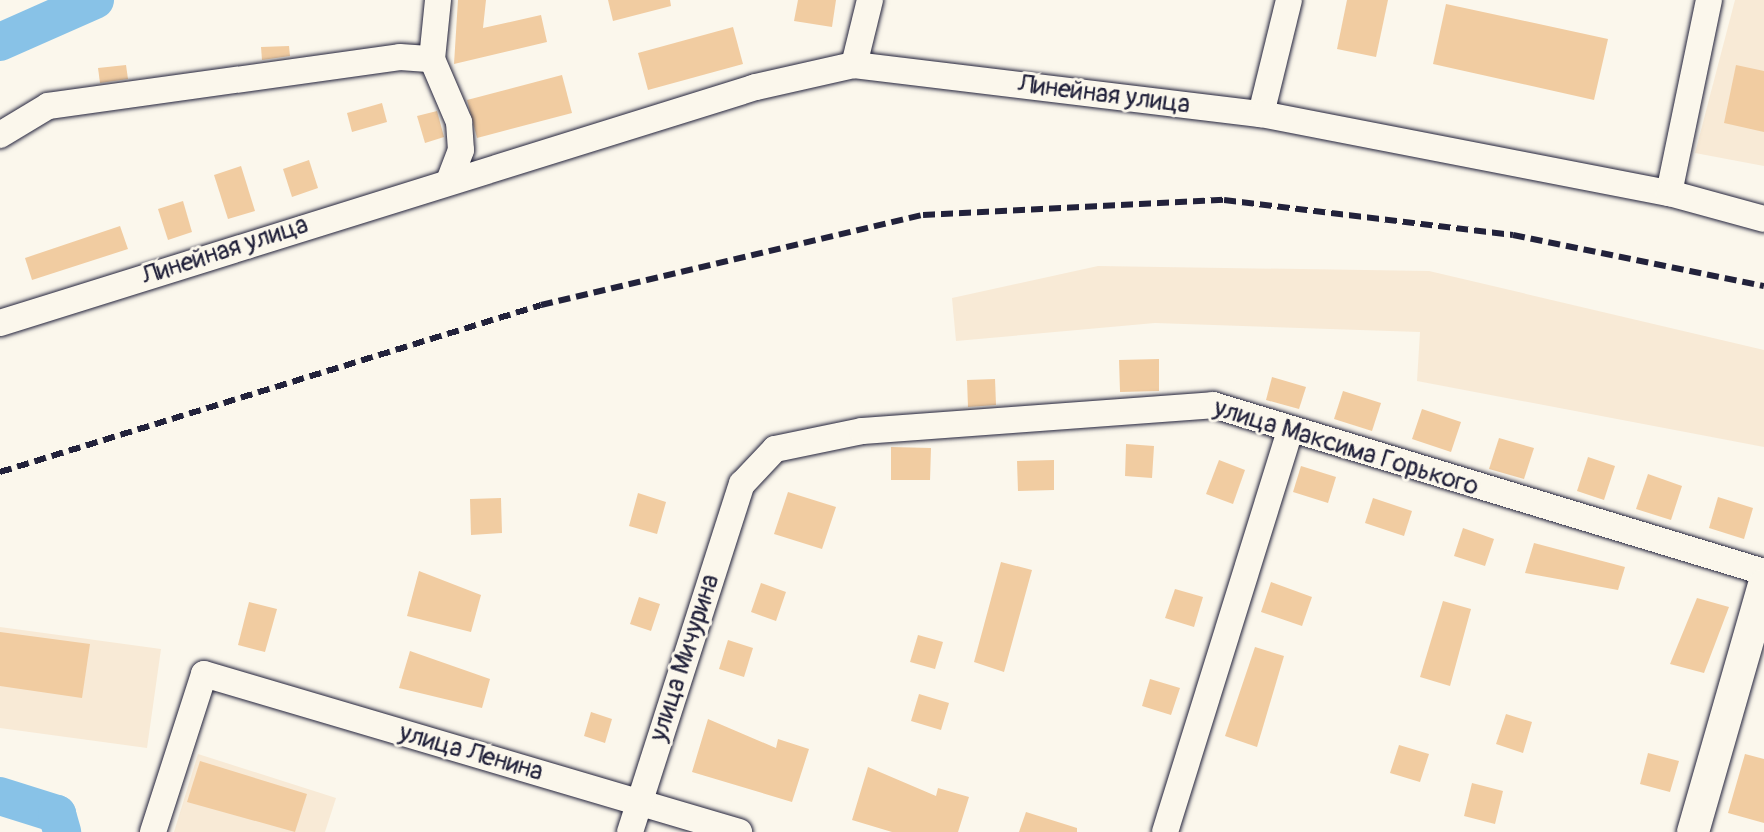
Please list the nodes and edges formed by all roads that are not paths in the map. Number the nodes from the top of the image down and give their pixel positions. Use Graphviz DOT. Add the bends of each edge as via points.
graph roads {
  1 [pos="438,0"];
  2 [pos="870,0"];
  3 [pos="1289,0"];
  4 [pos="1709,0"];
  5 [pos="432,59"];
  6 [pos="854,65"];
  7 [pos="1261,114"];
  8 [pos="0,135"];
  9 [pos="450,179"];
  10 [pos="1669,193"];
  11 [pos="1764,219"];
  12 [pos="0,323"];
  13 [pos="1290,430"];
  14 [pos="742,484"];
  15 [pos="1764,572"];
  16 [pos="1764,585"];
  17 [pos="638,802"];
  18 [pos="153,832"];
  19 [pos="630,832"];
  20 [pos="739,832"];
  21 [pos="1165,832"];
  22 [pos="1693,832"];
  1 -- 5 [label="street"];
  2 -- 6 [label="street"];
  3 -- 7 [label="street"];
  4 -- 10 [label="street"];
  5 -- 8 [label="street" via="400,57 48,106"];
  5 -- 9 [label="street" via="459,122 461,150"];
  6 -- 7 [label="street, Линейная улица"];
  6 -- 9 [label="street, Линейная улица" via="756,87"];
  7 -- 10 [label="street, Линейная улица"];
  9 -- 12 [label="street, Линейная улица"];
  10 -- 11 [label="street, Линейная улица"];
  13 -- 14 [label="street, улица Максима Горького" via="1213,405 862,431 775,449"];
  13 -- 15 [label="street, улица Максима Горького"];
  13 -- 21 [label="street"];
  14 -- 17 [label="street, улица Мичурина"];
  16 -- 22 [label="street"];
  17 -- 18 [label="street, улица Ленина" via="204,674"];
  17 -- 19 [label="street, улица Мичурина"];
  17 -- 20 [label="street, улица Ленина"];
}
